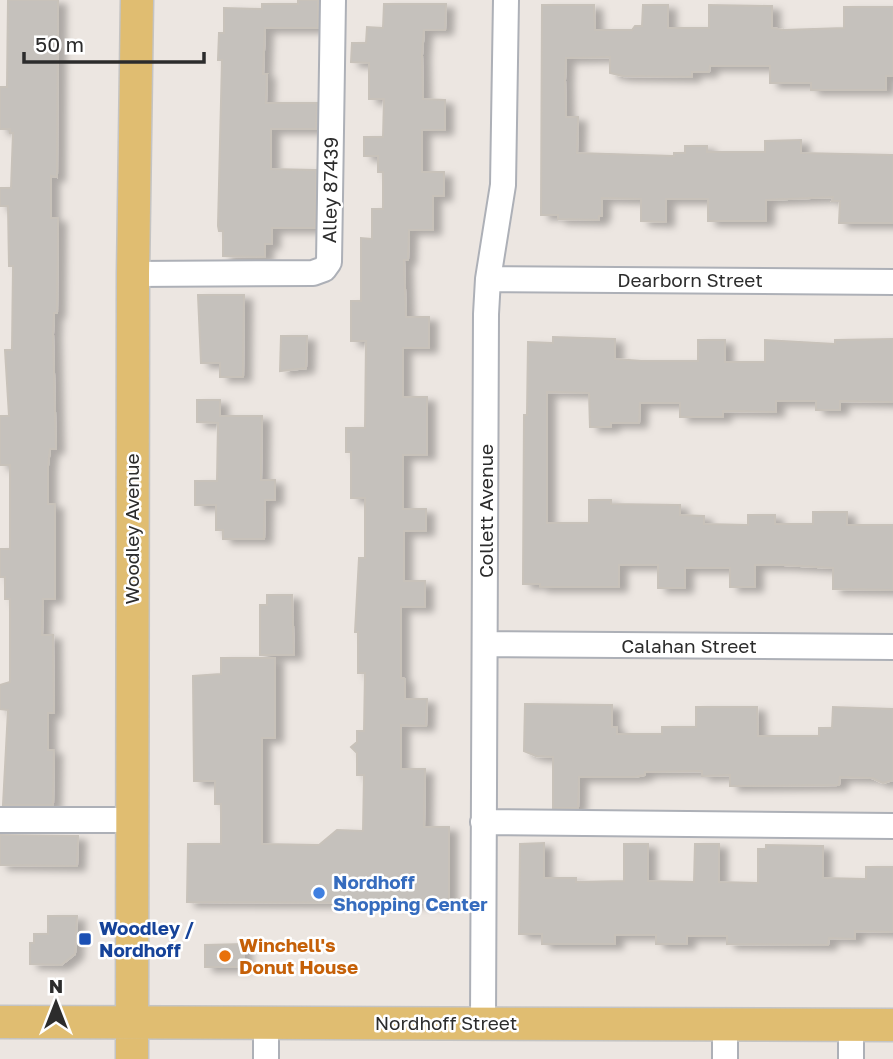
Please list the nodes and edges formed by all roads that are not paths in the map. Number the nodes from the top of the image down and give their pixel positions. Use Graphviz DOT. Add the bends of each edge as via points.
graph roads {
  1 [pos="137,0"];
  2 [pos="333,0"];
  3 [pos="506,0"];
  4 [pos="133,274"];
  5 [pos="488,279"];
  6 [pos="893,282"];
  7 [pos="485,644"];
  8 [pos="893,647"];
  9 [pos="0,820"];
  10 [pos="131,820"];
  11 [pos="483,822"];
  12 [pos="893,826"];
  13 [pos="0,1022"];
  14 [pos="266,1023"];
  15 [pos="482,1023"];
  16 [pos="132,1024"];
  17 [pos="725,1024"];
  18 [pos="851,1024"];
  19 [pos="893,1025"];
  20 [pos="132,1059"];
  21 [pos="266,1059"];
  22 [pos="725,1059"];
  23 [pos="851,1059"];
  1 -- 4 [label="main road, Woodley Avenue"];
  2 -- 4 [label="street, Alley 87439" via="329,262 324,270"];
  3 -- 5 [label="street, Collett Avenue" via="503,185"];
  4 -- 10 [label="main road, Woodley Avenue"];
  5 -- 6 [label="street, Dearborn Street"];
  5 -- 7 [label="street, Collett Avenue"];
  7 -- 8 [label="street, Calahan Street"];
  7 -- 11 [label="street, Collett Avenue"];
  9 -- 10 [label="street"];
  10 -- 16 [label="main road, Woodley Avenue"];
  11 -- 12 [label="street"];
  11 -- 15 [label="street, Collett Avenue"];
  13 -- 16 [label="main road, Nordhoff Street"];
  14 -- 15 [label="main road, Nordhoff Street"];
  14 -- 16 [label="main road, Nordhoff Street"];
  14 -- 21 [label="street"];
  15 -- 17 [label="main road, Nordhoff Street"];
  16 -- 20 [label="main road, Woodley Avenue"];
  17 -- 18 [label="main road, Nordhoff Street"];
  17 -- 22 [label="street"];
  18 -- 19 [label="main road, Nordhoff Street"];
  18 -- 23 [label="street"];
}
